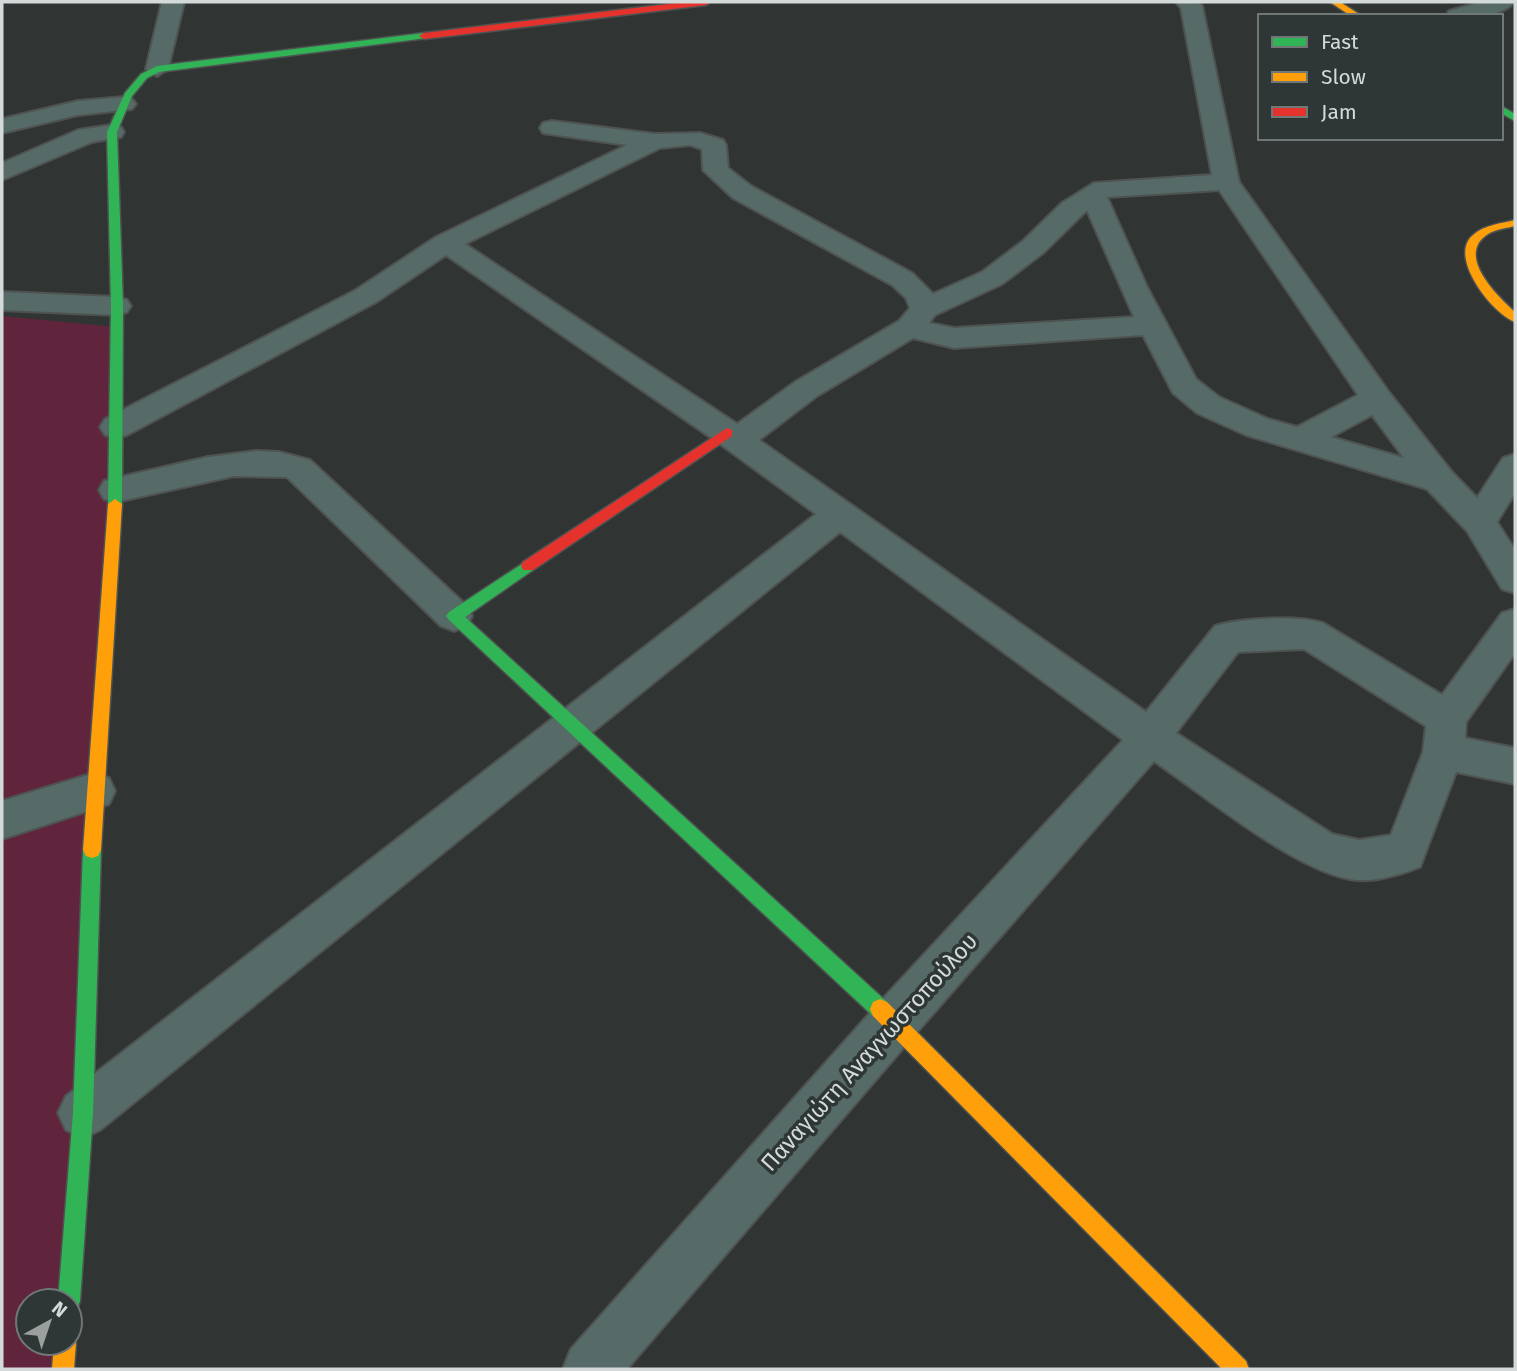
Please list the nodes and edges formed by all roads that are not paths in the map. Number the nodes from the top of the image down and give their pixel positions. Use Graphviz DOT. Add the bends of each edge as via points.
graph roads {
  1 [pos="173,2"];
  2 [pos="706,2"];
  3 [pos="1188,2"];
  4 [pos="1334,2"];
  5 [pos="1503,2"];
  6 [pos="1355,14"];
  7 [pos="1464,14"];
  8 [pos="157,69"];
  9 [pos="124,104"];
  10 [pos="2,125"];
  11 [pos="552,128"];
  12 [pos="100,133"];
  13 [pos="655,141"];
  14 [pos="2,172"];
  15 [pos="1226,182"];
  16 [pos="1093,195"];
  17 [pos="1515,223"];
  18 [pos="446,243"];
  19 [pos="2,301"];
  20 [pos="117,306"];
  21 [pos="917,318"];
  22 [pos="1515,318"];
  23 [pos="1154,325"];
  24 [pos="1377,399"];
  25 [pos="116,427"];
  26 [pos="732,437"];
  27 [pos="1302,439"];
  28 [pos="1515,466"];
  29 [pos="1439,480"];
  30 [pos="116,490"];
  31 [pos="840,514"];
  32 [pos="1479,522"];
  33 [pos="1515,579"];
  34 [pos="454,616"];
  35 [pos="1515,624"];
  36 [pos="573,727"];
  37 [pos="1445,735"];
  38 [pos="1150,737"];
  39 [pos="1515,766"];
  40 [pos="94,791"];
  41 [pos="2,820"];
  42 [pos="894,1023"];
  43 [pos="83,1113"];
  44 [pos="70,1287"];
  45 [pos="591,1369"];
  46 [pos="1238,1369"];
  1 -- 8 [label="street"];
  2 -- 8 [label="street"];
  3 -- 15 [label="street"];
  4 -- 6 [label="street"];
  5 -- 7 [label="street"];
  8 -- 9 [label="street" via="144,76"];
  9 -- 10 [label="street" via="78,108"];
  9 -- 12 [label="street"];
  11 -- 13 [label="street"];
  12 -- 14 [label="street"];
  12 -- 20 [label="street"];
  13 -- 18 [label="street"];
  13 -- 21 [label="street" via="691,138 714,145 716,170 742,192 902,279 919,294"];
  15 -- 16 [label="street" via="1103,188"];
  15 -- 24 [label="street"];
  16 -- 21 [label="street" via="992,278"];
  16 -- 23 [label="street"];
  17 -- 22 [label="street" via="1482,232 1473,245 1472,260 1481,285"];
  18 -- 25 [label="street" via="366,296"];
  18 -- 26 [label="street"];
  19 -- 20 [label="street"];
  20 -- 25 [label="street"];
  21 -- 23 [label="street" via="954,338"];
  21 -- 26 [label="street"];
  23 -- 27 [label="street" via="1185,386 1208,405 1257,427"];
  24 -- 27 [label="street"];
  24 -- 29 [label="street"];
  25 -- 30 [label="street"];
  26 -- 31 [label="street"];
  26 -- 34 [label="street"];
  27 -- 29 [label="street"];
  28 -- 32 [label="street"];
  29 -- 32 [label="street"];
  30 -- 34 [label="street" via="257,460 298,468"];
  30 -- 40 [label="street"];
  31 -- 36 [label="street"];
  31 -- 38 [label="street"];
  32 -- 33 [label="street"];
  34 -- 36 [label="street"];
  35 -- 37 [label="street"];
  36 -- 42 [label="street"];
  36 -- 43 [label="street"];
  37 -- 38 [label="street, Παναγιώτη Αναγνωστοπούλου" via="1310,634 1228,637"];
  37 -- 38 [label="street" via="1405,853 1359,860 1323,852"];
  37 -- 39 [label="street"];
  38 -- 42 [label="street, Παναγιώτη Αναγνωστοπούλου"];
  40 -- 41 [label="street"];
  40 -- 43 [label="street"];
  42 -- 45 [label="street, Παναγιώτη Αναγνωστοπούλου"];
  42 -- 46 [label="street"];
  43 -- 44 [label="street"];
}
